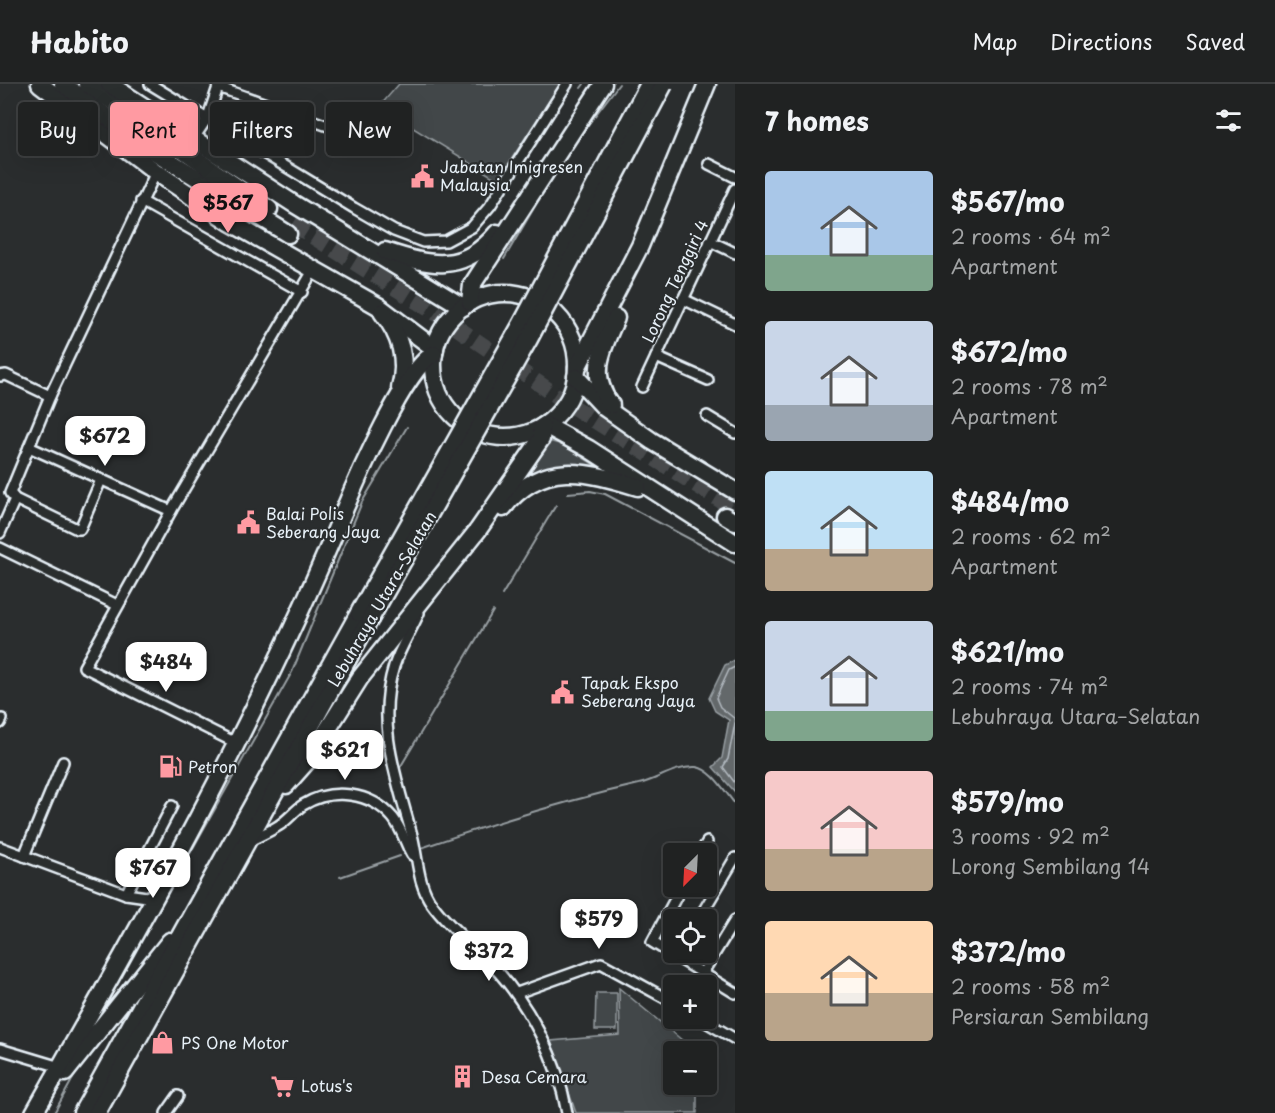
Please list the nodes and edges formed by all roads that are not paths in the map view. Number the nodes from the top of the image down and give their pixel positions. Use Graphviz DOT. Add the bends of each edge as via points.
graph roads {
  1 [pos="40,84"];
  2 [pos="63,84"];
  3 [pos="87,84"];
  4 [pos="109,84"];
  5 [pos="150,84"];
  6 [pos="567,84"];
  7 [pos="603,84"];
  8 [pos="649,84"];
  9 [pos="664,84"];
  10 [pos="707,84"];
  11 [pos="219,85"];
  12 [pos="137,102"];
  13 [pos="207,117"];
  14 [pos="326,125"];
  15 [pos="198,132"];
  16 [pos="198,141"];
  17 [pos="709,164"];
  18 [pos="156,172"];
  19 [pos="735,177"];
  20 [pos="735,189"];
  21 [pos="141,201"];
  22 [pos="515,218"];
  23 [pos="710,242"];
  24 [pos="361,245"];
  25 [pos="735,253"];
  26 [pos="314,269"];
  27 [pos="626,274"];
  28 [pos="302,292"];
  29 [pos="683,299"];
  30 [pos="466,304"];
  31 [pos="378,306"];
  32 [pos="735,324"];
  33 [pos="434,352"];
  34 [pos="656,357"];
  35 [pos="577,373"];
  36 [pos="0,375"];
  37 [pos="708,380"];
  38 [pos="642,387"];
  39 [pos="50,396"];
  40 [pos="397,402"];
  41 [pos="707,416"];
  42 [pos="627,422"];
  43 [pos="544,426"];
  44 [pos="735,433"];
  45 [pos="29,447"];
  46 [pos="101,480"];
  47 [pos="658,493"];
  48 [pos="15,499"];
  49 [pos="732,509"];
  50 [pos="171,511"];
  51 [pos="478,530"];
  52 [pos="0,533"];
  53 [pos="735,543"];
  54 [pos="0,548"];
  55 [pos="426,594"];
  56 [pos="117,605"];
  57 [pos="364,616"];
  58 [pos="236,743"];
  59 [pos="63,762"];
  60 [pos="273,798"];
  61 [pos="172,806"];
  62 [pos="249,841"];
  63 [pos="0,848"];
  64 [pos="24,856"];
  65 [pos="735,858"];
  66 [pos="416,859"];
  67 [pos="731,873"];
  68 [pos="158,890"];
  69 [pos="126,894"];
  70 [pos="706,909"];
  71 [pos="735,920"];
  72 [pos="663,921"];
  73 [pos="140,922"];
  74 [pos="186,926"];
  75 [pos="663,948"];
  76 [pos="687,963"];
  77 [pos="702,974"];
  78 [pos="735,981"];
  79 [pos="732,992"];
  80 [pos="517,993"];
  81 [pos="663,997"];
  82 [pos="717,1029"];
  83 [pos="735,1040"];
  84 [pos="0,1049"];
  85 [pos="60,1067"];
  86 [pos="178,1096"];
  87 [pos="36,1110"];
  88 [pos="82,1113"];
  89 [pos="97,1113"];
  90 [pos="166,1113"];
  91 [pos="567,1113"];
  1 -- 18 [label="highway"];
  2 -- 3 [label="highway" via="147,147 290,229"];
  4 -- 12 [label="highway"];
  5 -- 13 [label="street"];
  6 -- 13 [label="street" via="490,206 472,227 446,241 423,242 394,231"];
  7 -- 22 [label="highway"];
  8 -- 57 [label="highway, Lebuhraya Utara–Selatan, bridge"];
  9 -- 57 [label="highway, Lebuhraya Utara–Selatan, bridge" via="529,339"];
  10 -- 27 [label="highway"];
  11 -- 13 [label="street"];
  11 -- 14 [label="street"];
  13 -- 15 [label="street"];
  16 -- 24 [label="highway"];
  17 -- 19 [label="street"];
  18 -- 21 [label="street"];
  18 -- 26 [label="highway" via="230,222"];
  20 -- 23 [label="street, Lorong Tenggiri 4"];
  21 -- 28 [label="street"];
  21 -- 39 [label="street"];
  22 -- 24 [label="highway" via="478,252 454,262 429,264"];
  22 -- 30 [label="highway" via="472,285"];
  23 -- 25 [label="street"];
  23 -- 29 [label="street, Lorong Tenggiri 4"];
  24 -- 30 [label="highway"];
  26 -- 28 [label="street"];
  26 -- 31 [label="highway"];
  27 -- 35 [label="highway"];
  27 -- 42 [label="highway" via="625,297 599,358 597,372 606,398"];
  28 -- 50 [label="street"];
  29 -- 32 [label="street"];
  29 -- 34 [label="street, Lorong Tenggiri 4"];
  30 -- 33 [label="highway" via="445,325"];
  30 -- 35 [label="highway" via="494,294 511,294 543,304 571,335"];
  31 -- 33 [label="highway"];
  31 -- 40 [label="highway" via="403,355"];
  33 -- 40 [label="highway" via="421,363"];
  33 -- 43 [label="highway" via="439,394 465,425 503,437"];
  34 -- 37 [label="street"];
  34 -- 38 [label="street, Lorong Tenggiri 4"];
  35 -- 42 [label="highway" via="599,403"];
  35 -- 43 [label="highway" via="563,408"];
  36 -- 39 [label="street"];
  39 -- 45 [label="street"];
  40 -- 58 [label="highway" via="362,469 285,645"];
  41 -- 44 [label="street"];
  42 -- 49 [label="highway"];
  43 -- 47 [label="highway"];
  43 -- 51 [label="highway" via="541,439"];
  45 -- 46 [label="street"];
  45 -- 48 [label="street" via="10,493"];
  46 -- 48 [label="street" via="80,529"];
  46 -- 50 [label="street"];
  47 -- 51 [label="highway" via="590,473 560,473 523,489"];
  47 -- 53 [label="highway"];
  48 -- 52 [label="street"];
  50 -- 56 [label="street"];
  51 -- 55 [label="highway"];
  54 -- 56 [label="street"];
  55 -- 60 [label="highway" via="360,678 305,764"];
  55 -- 66 [label="street" via="395,665 386,711 391,759"];
  56 -- 58 [label="street" via="84,667"];
  57 -- 60 [label="highway, Lebuhraya Utara–Selatan"];
  57 -- 74 [label="highway, Lebuhraya Utara–Selatan"];
  58 -- 68 [label="highway"];
  59 -- 64 [label="street"];
  60 -- 62 [label="highway, Lebuhraya Utara–Selatan"];
  61 -- 69 [label="street"];
  62 -- 66 [label="street" via="279,826 312,800 351,795 386,812"];
  62 -- 89 [label="highway, Lebuhraya Utara–Selatan"];
  63 -- 64 [label="street"];
  64 -- 69 [label="street"];
  65 -- 67 [label="street"];
  66 -- 80 [label="street" via="430,903"];
  67 -- 70 [label="street"];
  68 -- 69 [label="street" via="147,897"];
  68 -- 73 [label="highway"];
  69 -- 73 [label="street" via="141,906"];
  71 -- 77 [label="street"];
  72 -- 75 [label="street" via="652,942"];
  73 -- 85 [label="highway"];
  74 -- 87 [label="highway" via="150,964"];
  74 -- 88 [label="highway, Lebuhraya Utara–Selatan"];
  76 -- 77 [label="street"];
  77 -- 79 [label="street"];
  78 -- 79 [label="street"];
  80 -- 81 [label="street" via="601,963"];
  80 -- 91 [label="street" via="551,1061"];
  82 -- 83 [label="street"];
  84 -- 85 [label="street"];
  85 -- 87 [label="highway"];
  86 -- 90 [label="street"];
}
